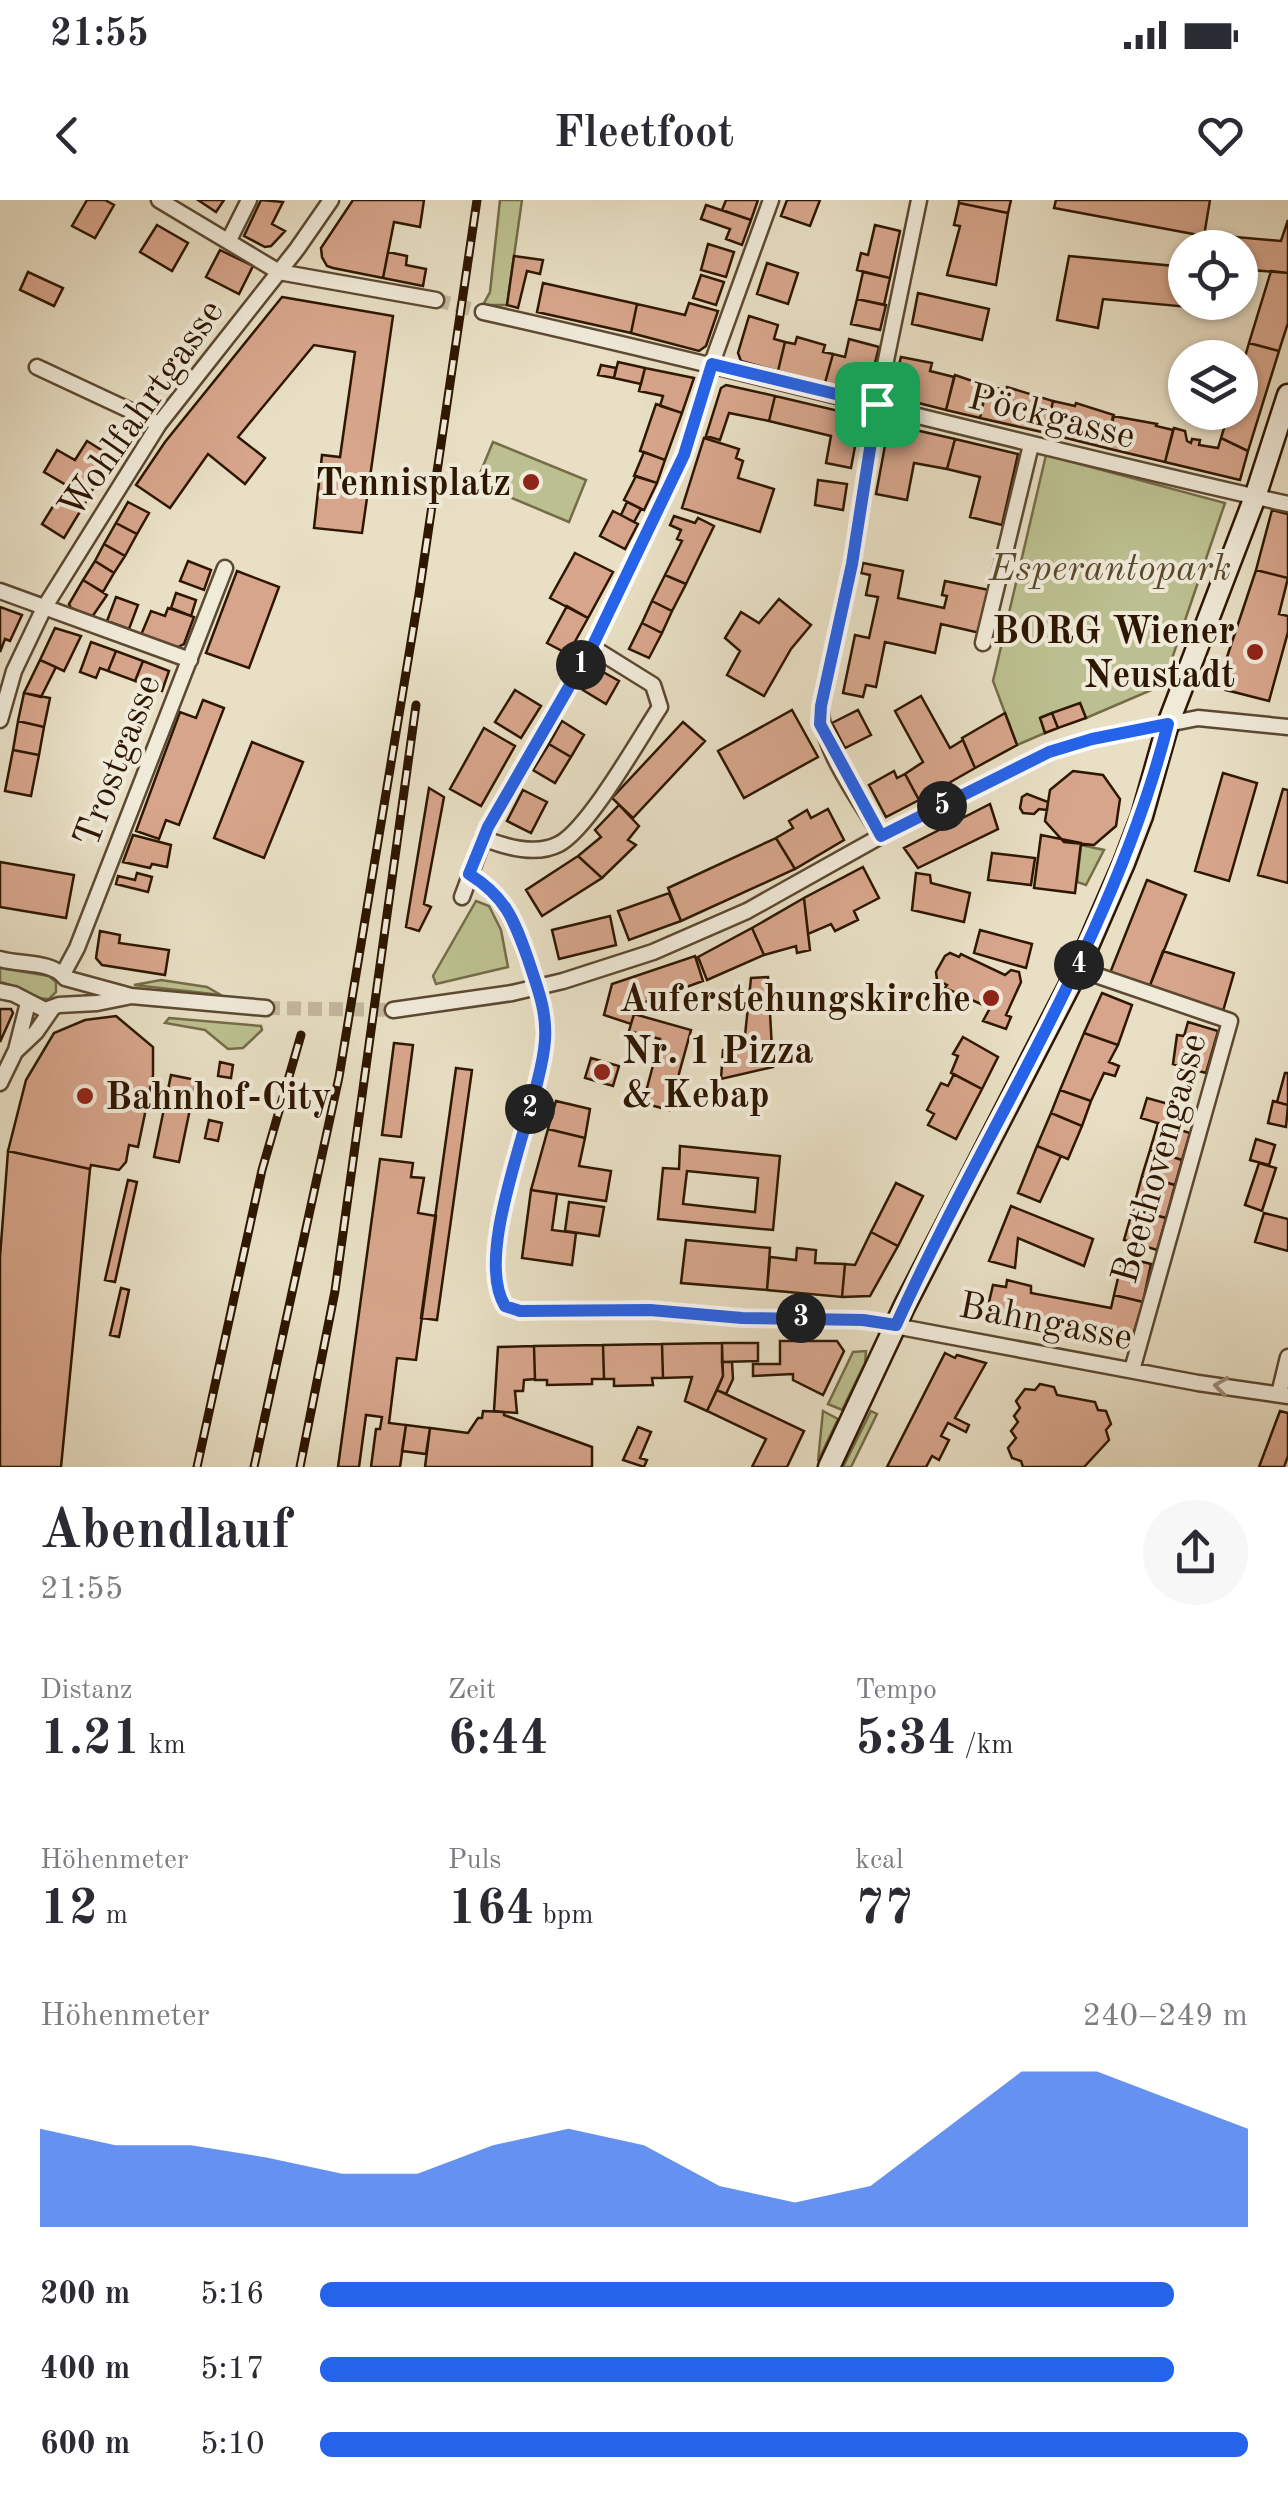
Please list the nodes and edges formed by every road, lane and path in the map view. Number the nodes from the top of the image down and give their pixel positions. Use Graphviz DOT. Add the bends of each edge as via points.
graph roads {
  1 [pos="159,200"];
  2 [pos="248,200"];
  3 [pos="331,200"];
  4 [pos="771,200"];
  5 [pos="919,200"];
  6 [pos="229,240"];
  7 [pos="279,272"];
  8 [pos="436,300"];
  9 [pos="484,312"];
  10 [pos="712,364"];
  11 [pos="37,367"];
  12 [pos="1288,395"];
  13 [pos="877,404"];
  14 [pos="159,424"];
  15 [pos="1031,444"];
  16 [pos="1256,497"];
  17 [pos="1288,504"];
  18 [pos="225,568"];
  19 [pos="0,591"];
  20 [pos="44,608"];
  21 [pos="983,642"];
  22 [pos="592,647"];
  23 [pos="190,660"];
  24 [pos="0,720"];
  25 [pos="1168,724"];
  26 [pos="1288,726"];
  27 [pos="881,836"];
  28 [pos="483,838"];
  29 [pos="469,874"];
  30 [pos="462,897"];
  31 [pos="0,959"];
  32 [pos="1078,969"];
  33 [pos="64,976"];
  34 [pos="538,987"];
  35 [pos="0,990"];
  36 [pos="131,996"];
  37 [pos="28,1003"];
  38 [pos="56,1007"];
  39 [pos="266,1008"];
  40 [pos="393,1010"];
  41 [pos="16,1050"];
  42 [pos="0,1083"];
  43 [pos="896,1325"];
  44 [pos="1288,1357"];
  45 [pos="1132,1370"];
  46 [pos="1283,1395"];
  47 [pos="829,1467"];
  1 -- 6 [label="street"];
  2 -- 6 [label="street"];
  3 -- 7 [label="street, Wohlfahrtgasse"];
  4 -- 10 [label="street"];
  5 -- 13 [label="street"];
  6 -- 7 [label="street"];
  7 -- 8 [label="street"];
  7 -- 14 [label="street, Wohlfahrtgasse"];
  9 -- 10 [label="street, Pöckgasse"];
  10 -- 13 [label="street, Pöckgasse"];
  10 -- 22 [label="street" via="684,455"];
  11 -- 14 [label="street"];
  12 -- 16 [label="street"];
  13 -- 15 [label="street, Pöckgasse"];
  13 -- 27 [label="street" via="820,724"];
  14 -- 20 [label="street, Wohlfahrtgasse"];
  15 -- 16 [label="street, Pöckgasse"];
  15 -- 21 [label="street"];
  16 -- 17 [label="street, Pöckgasse"];
  16 -- 25 [label="street"];
  18 -- 23 [label="street, Trostgasse"];
  19 -- 20 [label="street"];
  20 -- 23 [label="street"];
  20 -- 24 [label="street, Wohlfahrtgasse"];
  22 -- 28 [label="street"];
  22 -- 28 [label="street" via="653,684 660,707 595,804 558,845 516,849"];
  23 -- 33 [label="street, Trostgasse"];
  25 -- 26 [label="street" via="1213,718"];
  25 -- 27 [label="street" via="1049,752"];
  25 -- 32 [label="street" via="1142,816"];
  27 -- 34 [label="street" via="747,911 653,952"];
  28 -- 29 [label="street"];
  29 -- 30 [label="street"];
  29 -- 34 [label="street" via="498,895 516,923"];
  31 -- 33 [label="street" via="50,967"];
  32 -- 43 [label="street"];
  32 -- 45 [label="street, Beethovengasse" via="1230,1022"];
  33 -- 36 [label="street"];
  33 -- 38 [label="street, Trostgasse"];
  34 -- 40 [label="street"];
  34 -- 43 [label="street, Bahngasse" via="545,1009 543,1061 499,1243 498,1295 505,1306"];
  35 -- 37 [label="street"];
  36 -- 38 [label="street"];
  36 -- 39 [label="street"];
  37 -- 38 [label="street"];
  37 -- 41 [label="street"];
  38 -- 41 [label="street"];
  41 -- 42 [label="street"];
  43 -- 45 [label="street, Bahngasse"];
  43 -- 47 [label="street"];
  44 -- 46 [label="street"];
  46 -- 45 [label="street, Bahngasse, one-way"];
}
